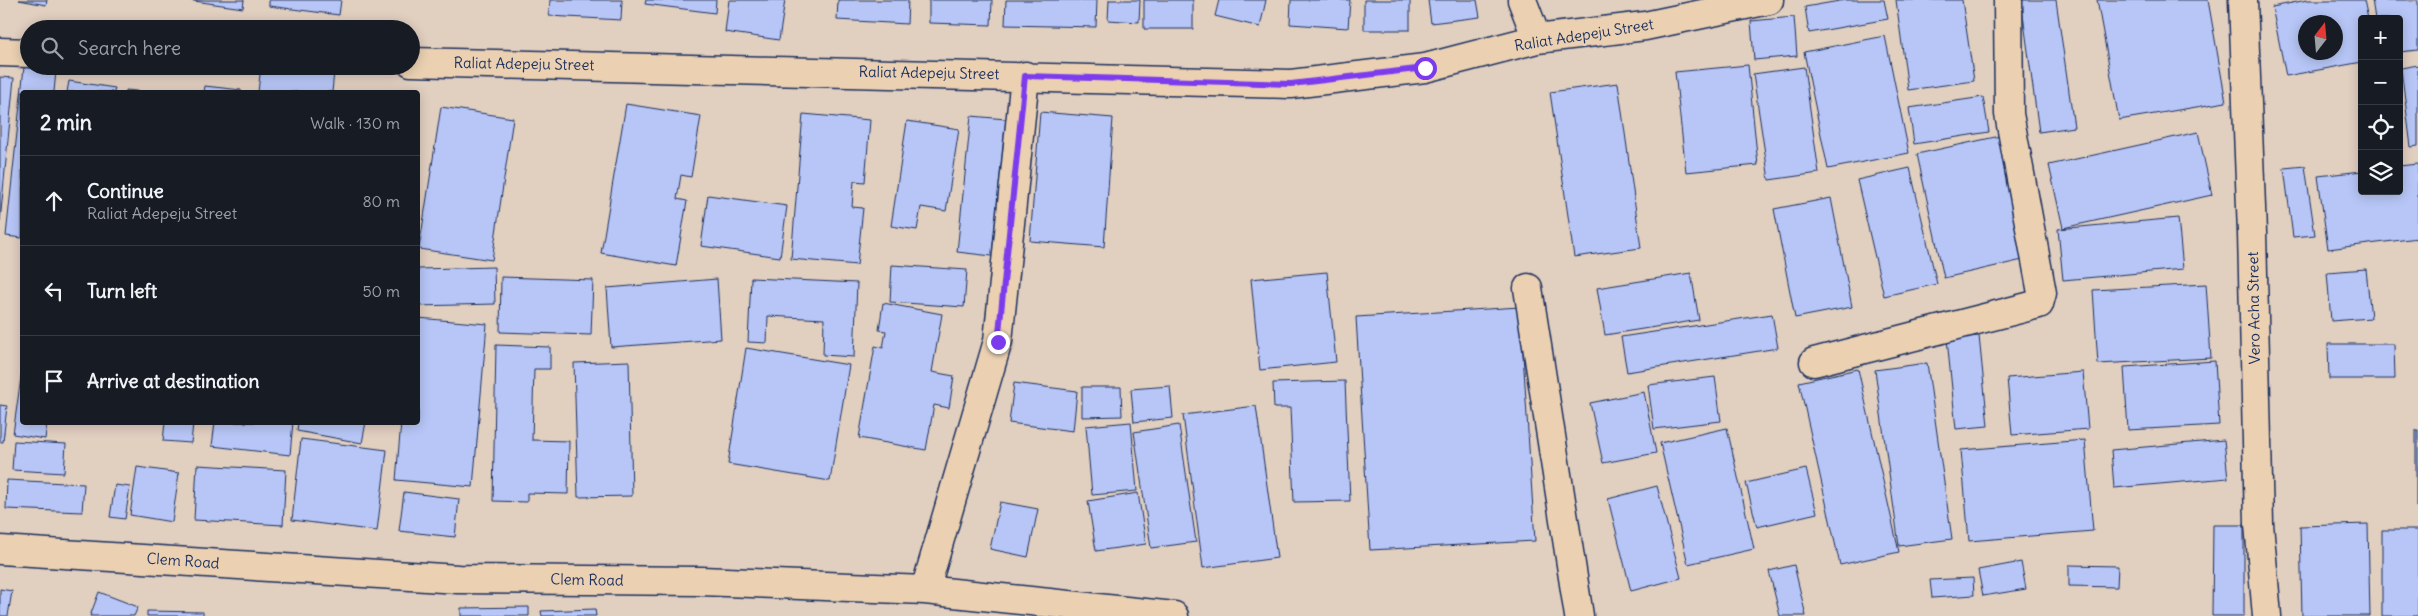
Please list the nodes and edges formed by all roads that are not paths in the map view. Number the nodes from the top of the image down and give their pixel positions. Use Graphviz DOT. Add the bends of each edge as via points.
graph roads {
  1 [pos="1522,0"];
  2 [pos="1769,0"];
  3 [pos="2008,0"];
  4 [pos="2243,0"];
  5 [pos="1537,39"];
  6 [pos="0,52"];
  7 [pos="20,52"];
  8 [pos="420,62"];
  9 [pos="1025,76"];
  10 [pos="1528,288"];
  11 [pos="1814,362"];
  12 [pos="0,550"];
  13 [pos="925,590"];
  14 [pos="1174,616"];
  15 [pos="1579,616"];
  16 [pos="2267,616"];
  1 -- 5 [label="street"];
  2 -- 5 [label="street, Raliat Adepeju Street" via="1645,26"];
  3 -- 11 [label="street" via="2010,114 2042,288 2040,304"];
  4 -- 16 [label="street, Vero Acha Street" via="2259,524"];
  5 -- 9 [label="street, Raliat Adepeju Street" via="1425,68 1291,84"];
  6 -- 7 [label="street"];
  8 -- 9 [label="street, Raliat Adepeju Street"];
  9 -- 13 [label="street" via="998,342"];
  10 -- 15 [label="street"];
  12 -- 13 [label="street, Clem Road" via="458,579 700,581"];
  13 -- 14 [label="street, Clem Road"];
}
